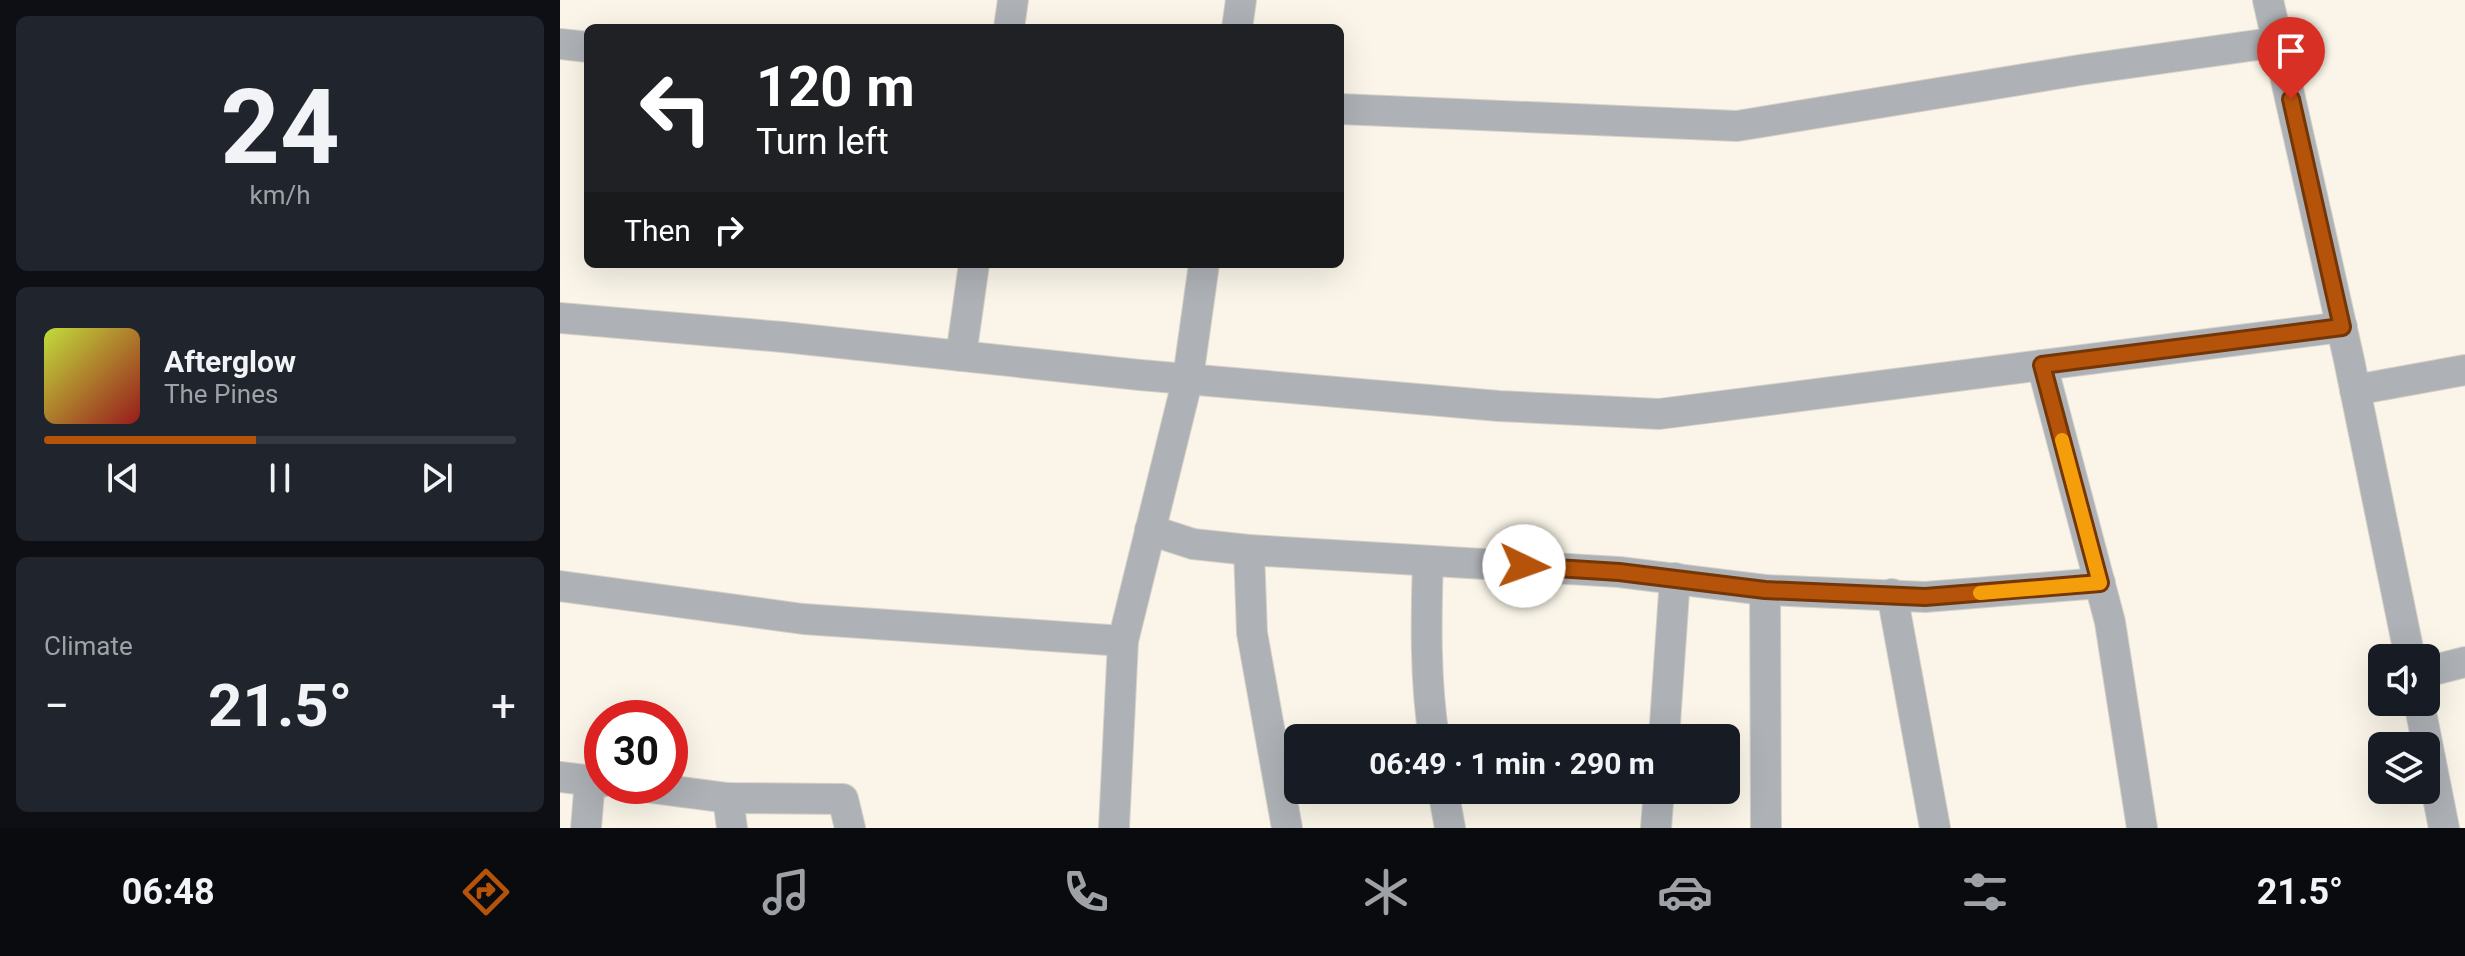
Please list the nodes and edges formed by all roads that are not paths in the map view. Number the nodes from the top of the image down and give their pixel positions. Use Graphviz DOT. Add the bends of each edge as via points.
graph roads {
  1 [pos="1013,0"];
  2 [pos="1241,0"];
  3 [pos="2268,0"];
  4 [pos="1010,24"];
  5 [pos="1238,24"];
  6 [pos="2278,42"];
  7 [pos="560,44"];
  8 [pos="584,47"];
  9 [pos="1344,109"];
  10 [pos="973,268"];
  11 [pos="1203,268"];
  12 [pos="560,318"];
  13 [pos="2342,327"];
  14 [pos="961,356"];
  15 [pos="2042,365"];
  16 [pos="2465,370"];
  17 [pos="1188,378"];
  18 [pos="2355,390"];
  19 [pos="1150,530"];
  20 [pos="1249,550"];
  21 [pos="1428,561"];
  22 [pos="1675,578"];
  23 [pos="2100,583"];
  24 [pos="560,586"];
  25 [pos="1765,590"];
  26 [pos="1892,594"];
  27 [pos="1123,641"];
  28 [pos="2407,644"];
  29 [pos="2465,662"];
  30 [pos="2440,668"];
  31 [pos="2422,716"];
  32 [pos="1432,724"];
  33 [pos="1665,724"];
  34 [pos="688,793"];
  35 [pos="728,798"];
  36 [pos="585,804"];
  37 [pos="1446,804"];
  38 [pos="1658,804"];
  39 [pos="586,828"];
  40 [pos="732,828"];
  41 [pos="850,828"];
  42 [pos="1114,828"];
  43 [pos="1287,828"];
  44 [pos="1450,828"];
  45 [pos="1656,828"];
  46 [pos="1766,828"];
  47 [pos="1935,828"];
  48 [pos="2142,828"];
  49 [pos="2444,828"];
  1 -- 4 [label="street"];
  2 -- 5 [label="street"];
  3 -- 6 [label="street"];
  6 -- 9 [label="street" via="1737,126"];
  6 -- 13 [label="street"];
  7 -- 8 [label="street"];
  10 -- 14 [label="street"];
  11 -- 17 [label="street"];
  12 -- 14 [label="street"];
  13 -- 15 [label="street"];
  13 -- 18 [label="street"];
  14 -- 17 [label="street"];
  15 -- 17 [label="street" via="1659,414 1499,406"];
  15 -- 23 [label="street"];
  16 -- 18 [label="street"];
  17 -- 19 [label="street"];
  18 -- 28 [label="street"];
  19 -- 20 [label="street" via="1193,544"];
  19 -- 27 [label="street"];
  20 -- 21 [label="street"];
  20 -- 43 [label="street" via="1252,633"];
  21 -- 22 [label="street"];
  21 -- 32 [label="street"];
  22 -- 25 [label="street"];
  22 -- 33 [label="street"];
  23 -- 26 [label="street" via="1925,597"];
  23 -- 48 [label="street"];
  24 -- 27 [label="street" via="803,619"];
  25 -- 26 [label="street"];
  25 -- 46 [label="street"];
  26 -- 47 [label="street"];
  27 -- 42 [label="street"];
  29 -- 30 [label="street"];
  31 -- 49 [label="street"];
  34 -- 35 [label="street"];
  35 -- 40 [label="street"];
  35 -- 41 [label="street" via="843,799"];
  36 -- 39 [label="street"];
  37 -- 44 [label="street"];
  38 -- 45 [label="street"];
}
